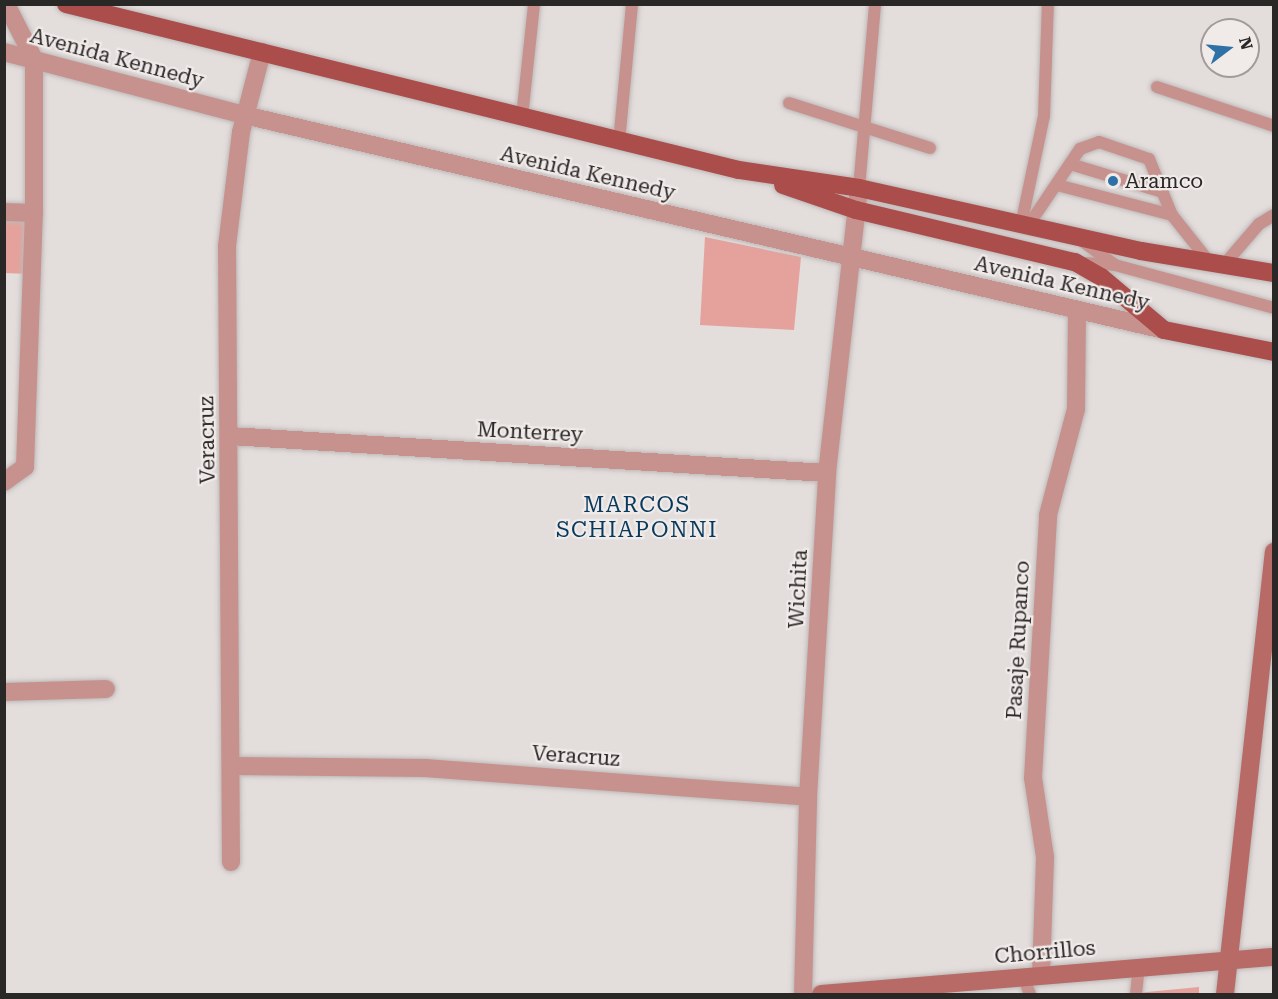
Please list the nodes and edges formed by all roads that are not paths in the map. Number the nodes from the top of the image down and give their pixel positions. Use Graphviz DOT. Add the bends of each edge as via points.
graph roads {
  1 [pos="6,4"];
  2 [pos="66,4"];
  3 [pos="534,4"];
  4 [pos="632,4"];
  5 [pos="875,4"];
  6 [pos="1048,4"];
  7 [pos="4,52"];
  8 [pos="262,52"];
  9 [pos="34,59"];
  10 [pos="1157,87"];
  11 [pos="789,103"];
  12 [pos="244,115"];
  13 [pos="522,117"];
  14 [pos="1274,126"];
  15 [pos="864,129"];
  16 [pos="620,142"];
  17 [pos="930,148"];
  18 [pos="1070,164"];
  19 [pos="739,170"];
  20 [pos="1057,185"];
  21 [pos="859,188"];
  22 [pos="1163,192"];
  23 [pos="856,210"];
  24 [pos="4,212"];
  25 [pos="34,213"];
  26 [pos="1172,215"];
  27 [pos="1274,215"];
  28 [pos="1024,226"];
  29 [pos="1075,237"];
  30 [pos="848,256"];
  31 [pos="1074,262"];
  32 [pos="1115,265"];
  33 [pos="1217,265"];
  34 [pos="1274,273"];
  35 [pos="1274,308"];
  36 [pos="1077,311"];
  37 [pos="1164,330"];
  38 [pos="1274,352"];
  39 [pos="230,436"];
  40 [pos="827,473"];
  41 [pos="4,482"];
  42 [pos="1274,552"];
  43 [pos="106,689"];
  44 [pos="4,692"];
  45 [pos="232,766"];
  46 [pos="808,797"];
  47 [pos="231,862"];
  48 [pos="1274,957"];
  49 [pos="1228,960"];
  50 [pos="1139,966"];
  51 [pos="1041,974"];
  52 [pos="1023,976"];
  53 [pos="803,994"];
  54 [pos="821,994"];
  55 [pos="1030,994"];
  56 [pos="1136,994"];
  57 [pos="1225,994"];
  1 -- 9 [label="street"];
  2 -- 8 [label="main road, Avenida Kennedy"];
  3 -- 13 [label="lane"];
  4 -- 16 [label="lane"];
  5 -- 15 [label="lane"];
  6 -- 28 [label="lane" via="1044,116"];
  7 -- 9 [label="street, Avenida Kennedy"];
  8 -- 12 [label="street, Veracruz"];
  8 -- 13 [label="main road, Avenida Kennedy"];
  9 -- 12 [label="street, Avenida Kennedy"];
  9 -- 25 [label="street"];
  10 -- 14 [label="lane"];
  11 -- 15 [label="lane"];
  12 -- 30 [label="street, Avenida Kennedy"];
  12 -- 39 [label="street, Veracruz" via="227,246"];
  13 -- 16 [label="main road, Avenida Kennedy"];
  15 -- 17 [label="lane"];
  15 -- 21 [label="lane"];
  16 -- 19 [label="main road, Avenida Kennedy"];
  18 -- 20 [label="lane"];
  18 -- 22 [label="lane"];
  18 -- 22 [label="lane" via="1080,149 1099,142 1143,155 1154,165"];
  19 -- 21 [label="main road, Avenida Kennedy"];
  19 -- 23 [label="main road, Avenida Kennedy"];
  20 -- 26 [label="lane"];
  20 -- 28 [label="lane"];
  21 -- 23 [label="street, Wichita"];
  21 -- 28 [label="main road, Avenida Kennedy"];
  22 -- 26 [label="lane"];
  23 -- 30 [label="street, Wichita"];
  23 -- 31 [label="main road, Avenida Kennedy"];
  24 -- 25 [label="street"];
  25 -- 41 [label="street" via="25,467"];
  26 -- 33 [label="lane"];
  27 -- 33 [label="lane" via="1259,224"];
  28 -- 29 [label="main road, Avenida Kennedy"];
  29 -- 32 [label="lane, Avenida Kennedy"];
  29 -- 33 [label="main road, Avenida Kennedy"];
  30 -- 36 [label="street, Avenida Kennedy"];
  30 -- 40 [label="street, Wichita"];
  31 -- 32 [label="lane, Avenida Kennedy"];
  31 -- 37 [label="main road, Avenida Kennedy" via="1101,277"];
  32 -- 35 [label="lane"];
  33 -- 34 [label="main road, Avenida Kennedy"];
  36 -- 37 [label="street, Avenida Kennedy"];
  36 -- 51 [label="street, Pasaje Rupanco" via="1077,409 1048,515 1033,778 1045,857"];
  37 -- 38 [label="main road, Avenida Kennedy"];
  39 -- 40 [label="street, Monterrey"];
  39 -- 45 [label="street, Veracruz"];
  40 -- 46 [label="street, Wichita"];
  42 -- 49 [label="street"];
  43 -- 44 [label="street"];
  45 -- 46 [label="street, Veracruz" via="425,768"];
  45 -- 47 [label="street, Veracruz"];
  46 -- 53 [label="street, Wichita"];
  48 -- 49 [label="street, Chorrillos"];
  49 -- 50 [label="street, Chorrillos"];
  49 -- 57 [label="street"];
  50 -- 51 [label="street, Chorrillos"];
  50 -- 56 [label="lane"];
  51 -- 52 [label="street, Chorrillos"];
  52 -- 54 [label="street, Chorrillos"];
  52 -- 55 [label="lane"];
}
